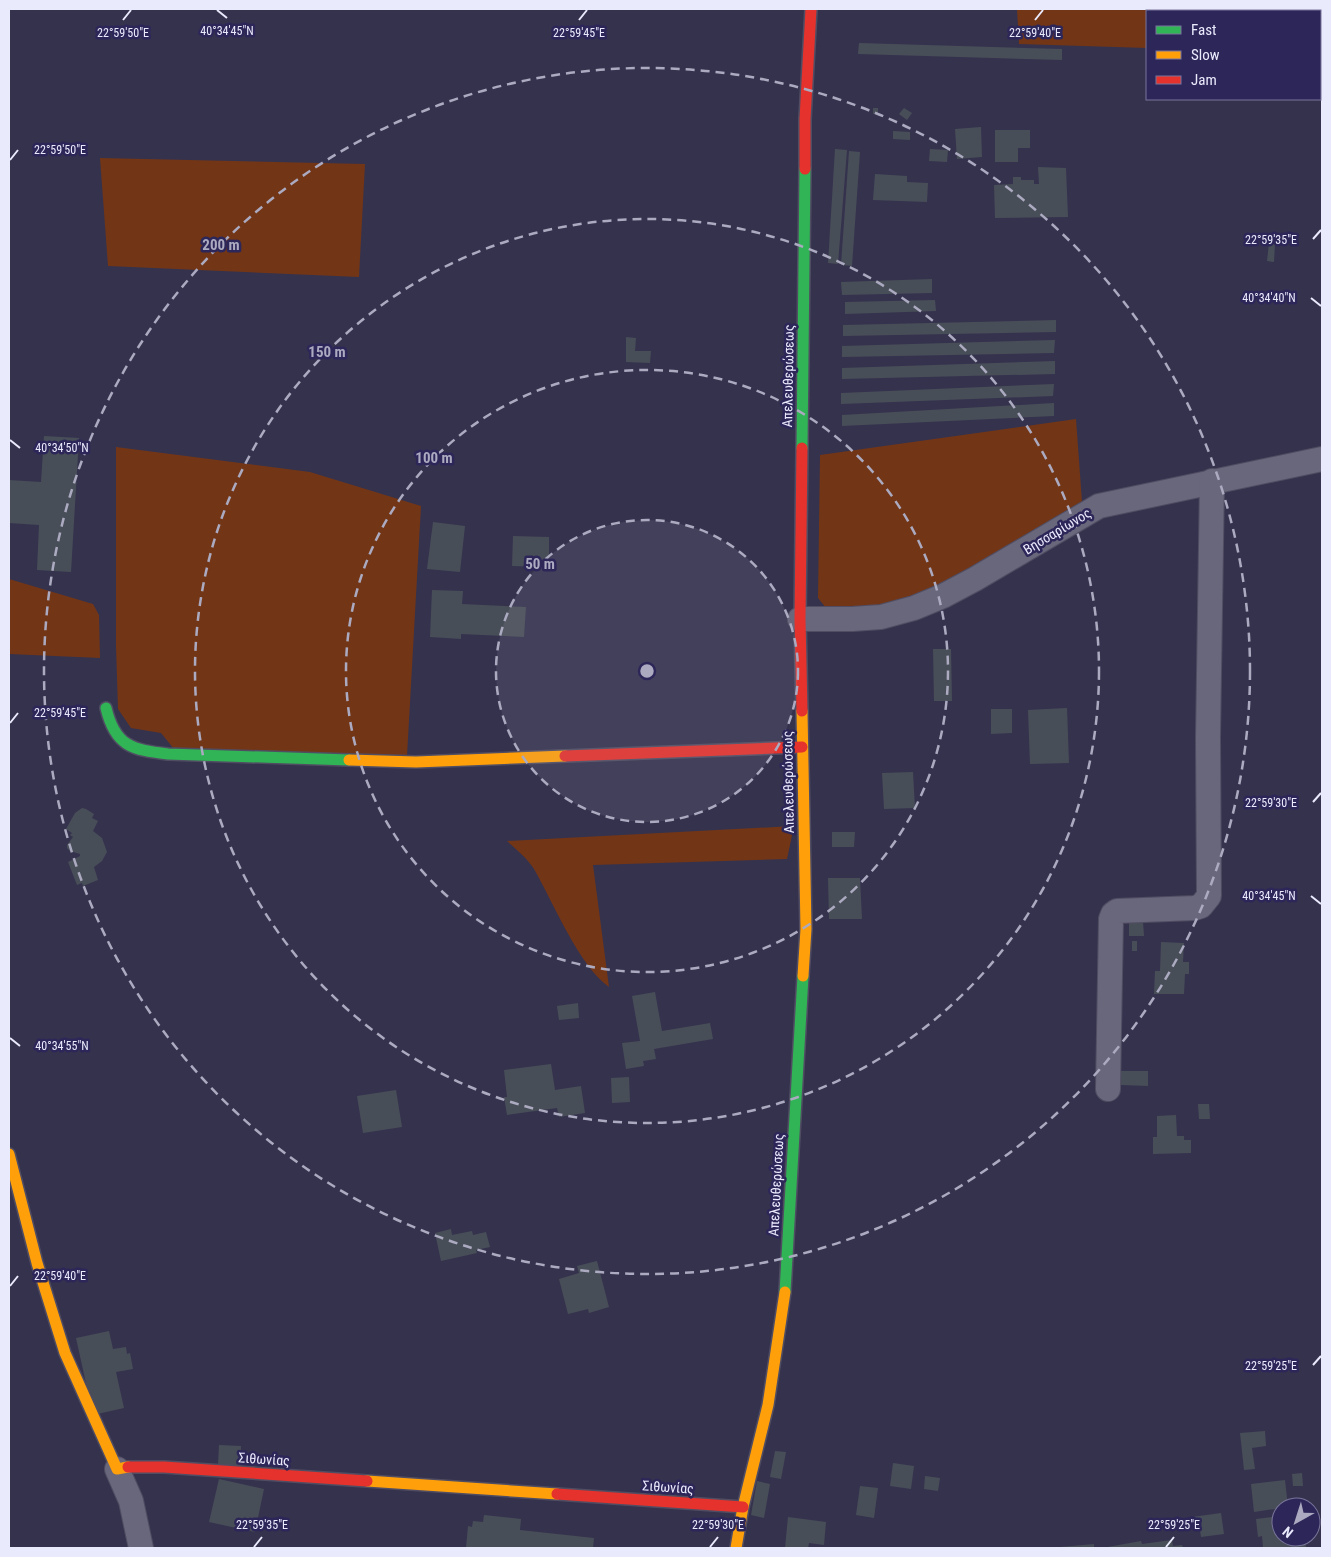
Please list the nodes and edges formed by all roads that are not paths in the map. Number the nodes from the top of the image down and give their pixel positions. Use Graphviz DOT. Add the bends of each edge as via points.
graph roads {
  1 [pos="811,9"];
  2 [pos="1322,459"];
  3 [pos="1212,481"];
  4 [pos="800,619"];
  5 [pos="106,708"];
  6 [pos="802,747"];
  7 [pos="1108,1088"];
  8 [pos="9,1154"];
  9 [pos="117,1469"];
  10 [pos="743,1507"];
  11 [pos="141,1548"];
  12 [pos="736,1548"];
  1 -- 4 [label="street, Απελευθερώσεως" via="805,118"];
  2 -- 3 [label="street, Βησσαρίωνος"];
  3 -- 4 [label="street, Βησσαρίωνος" via="1099,506 975,580 914,608 881,617"];
  3 -- 7 [label="street" via="1209,905 1118,911 1113,914"];
  4 -- 6 [label="street, Απελευθερώσεως"];
  5 -- 6 [label="street" via="110,725 122,742 144,752 168,754 416,762"];
  6 -- 10 [label="street, Απελευθερώσεως" via="806,928 786,1285 768,1405"];
  8 -- 9 [label="street" via="37,1263 66,1353"];
  9 -- 10 [label="street, Σιθωνίας" via="164,1467"];
  9 -- 11 [label="street" via="130,1502"];
  10 -- 12 [label="street, Απελευθερώσεως"];
}
